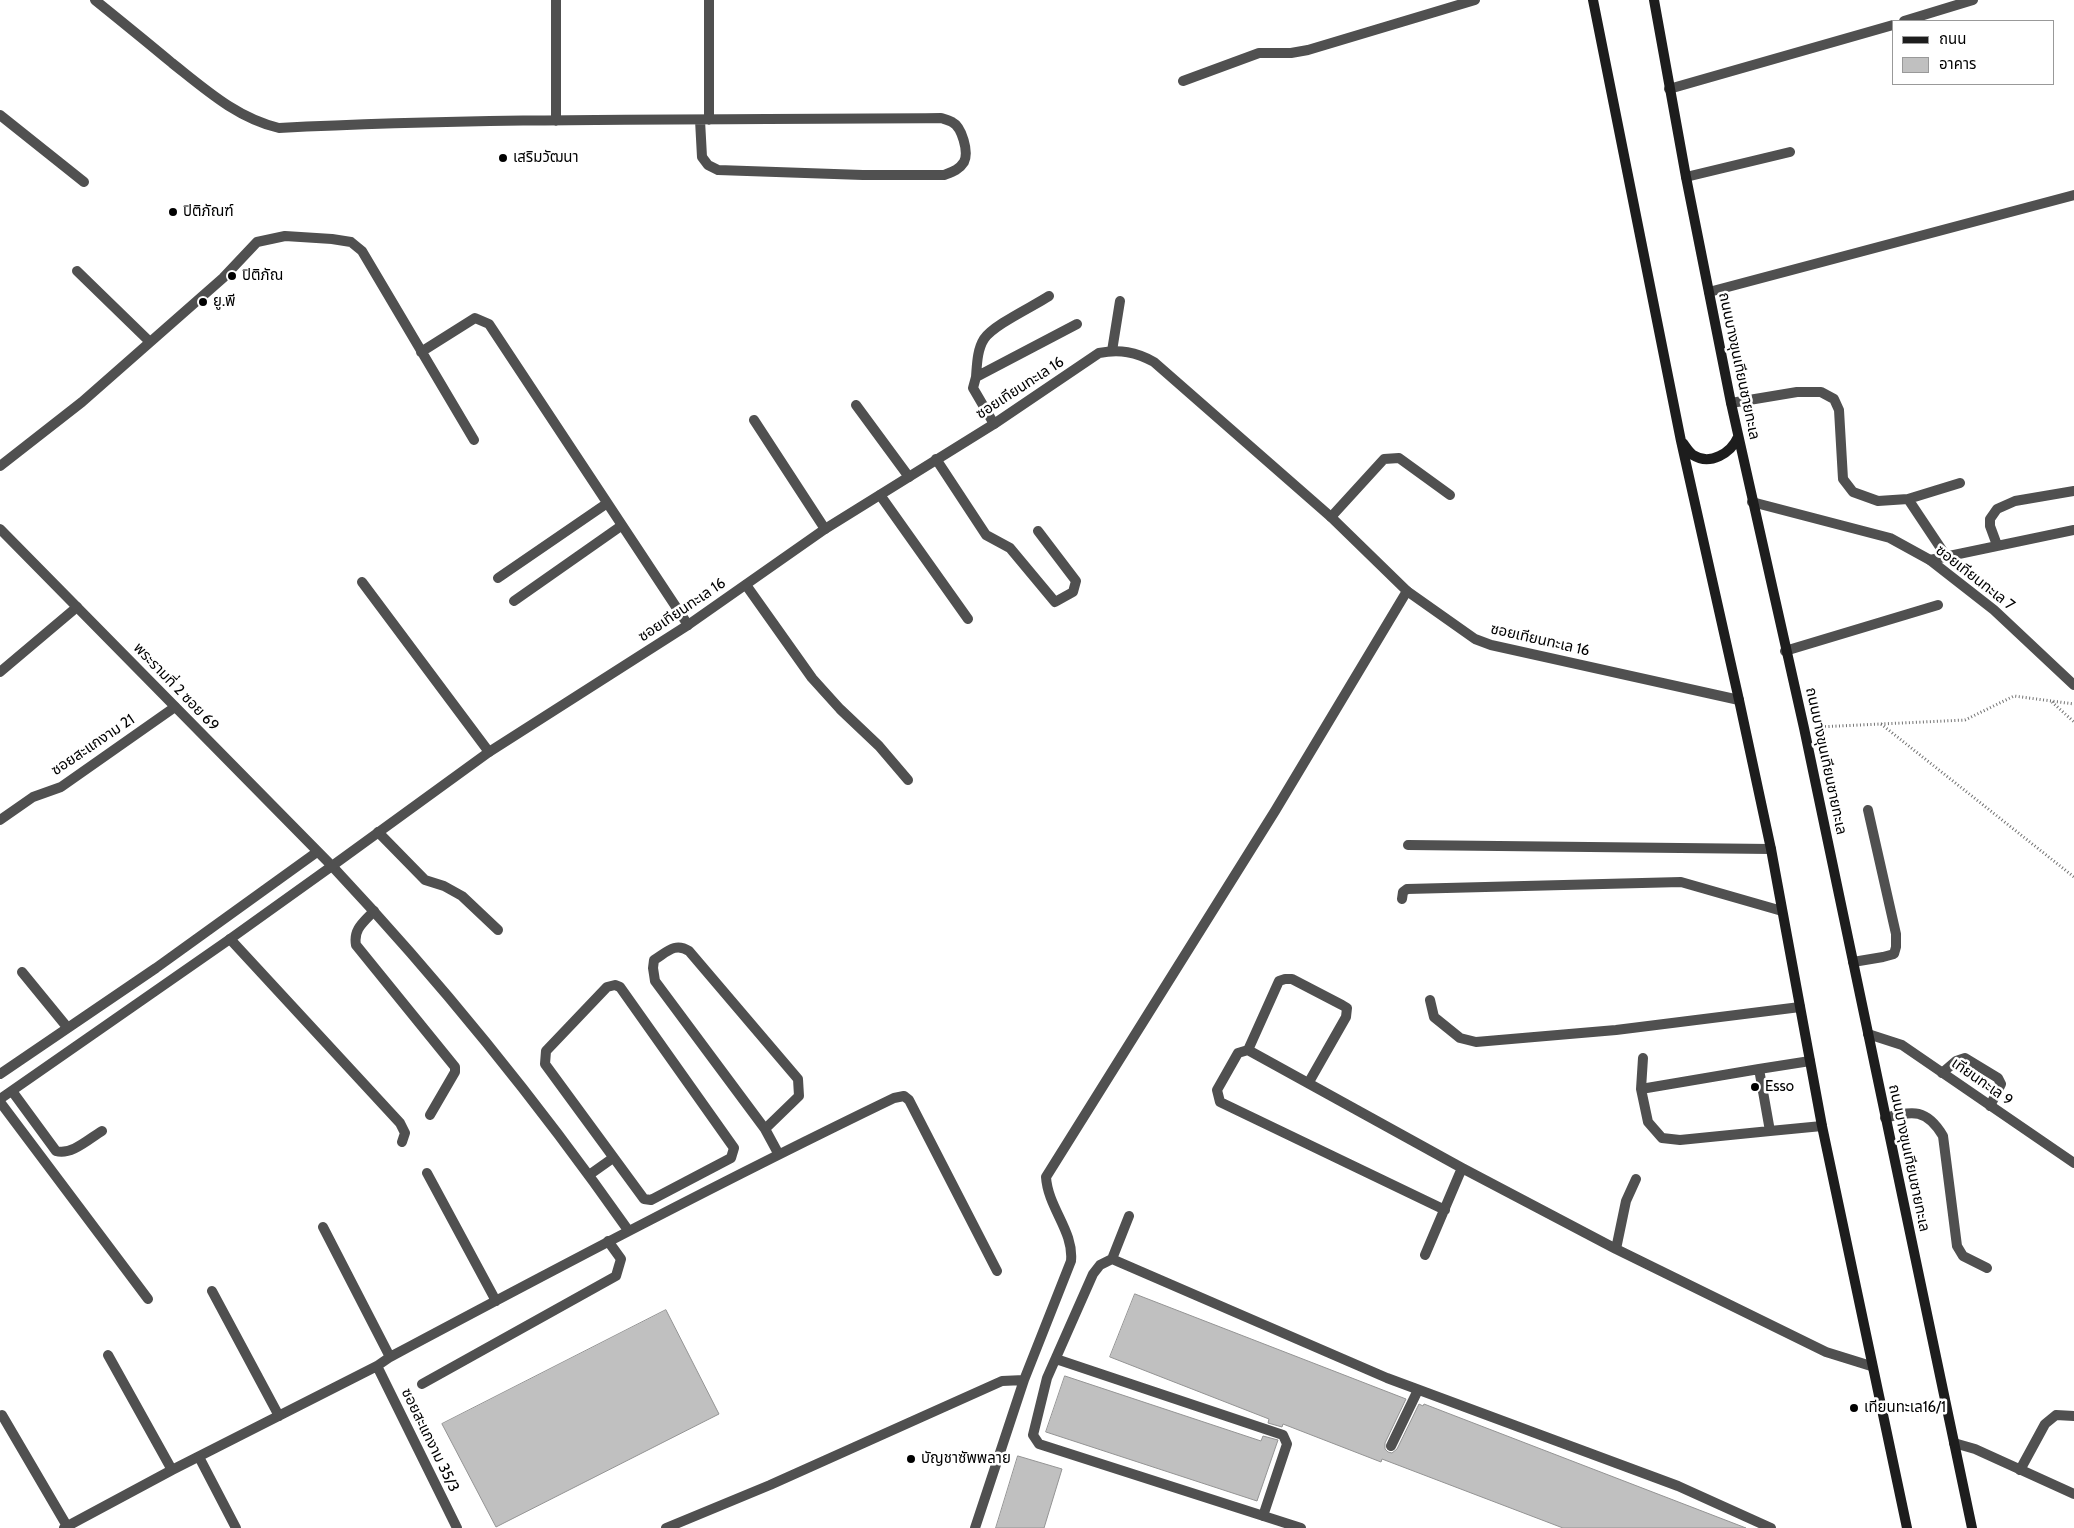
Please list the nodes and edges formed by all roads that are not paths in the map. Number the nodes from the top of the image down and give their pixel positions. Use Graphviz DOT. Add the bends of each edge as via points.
graph roads {
  1 [pos="95,0"];
  2 [pos="556,0"];
  3 [pos="709,0"];
  4 [pos="1475,0"];
  5 [pos="1593,0"];
  6 [pos="1654,0"];
  7 [pos="1973,0"];
  8 [pos="1907,20"];
  9 [pos="1892,24"];
  10 [pos="1183,82"];
  11 [pos="1669,89"];
  12 [pos="0,115"];
  13 [pos="704,120"];
  14 [pos="556,121"];
  15 [pos="1790,152"];
  16 [pos="1686,177"];
  17 [pos="84,182"];
  18 [pos="2074,195"];
  19 [pos="77,271"];
  20 [pos="1709,292"];
  21 [pos="1050,296"];
  22 [pos="1120,301"];
  23 [pos="1077,324"];
  24 [pos="150,342"];
  25 [pos="1112,351"];
  26 [pos="421,352"];
  27 [pos="976,377"];
  28 [pos="1731,403"];
  29 [pos="856,405"];
  30 [pos="754,420"];
  31 [pos="994,424"];
  32 [pos="1738,437"];
  33 [pos="474,440"];
  34 [pos="1681,441"];
  35 [pos="936,459"];
  36 [pos="0,466"];
  37 [pos="909,477"];
  38 [pos="1960,483"];
  39 [pos="2074,491"];
  40 [pos="880,495"];
  41 [pos="1450,495"];
  42 [pos="1908,499"];
  43 [pos="1752,502"];
  44 [pos="606,504"];
  45 [pos="1332,518"];
  46 [pos="621,526"];
  47 [pos="0,529"];
  48 [pos="825,529"];
  49 [pos="2074,530"];
  50 [pos="1038,531"];
  51 [pos="1997,545"];
  52 [pos="1946,556"];
  53 [pos="1930,560"];
  54 [pos="498,578"];
  55 [pos="362,582"];
  56 [pos="746,585"];
  57 [pos="1407,590"];
  58 [pos="514,601"];
  59 [pos="1938,605"];
  60 [pos="77,607"];
  61 [pos="968,619"];
  62 [pos="688,625"];
  63 [pos="1786,651"];
  64 [pos="0,672"];
  65 [pos="2074,685"];
  66 [pos="1740,700"];
  67 [pos="175,707"];
  68 [pos="489,752"];
  69 [pos="908,780"];
  70 [pos="1868,810"];
  71 [pos="0,820"];
  72 [pos="378,832"];
  73 [pos="1408,845"];
  74 [pos="1771,849"];
  75 [pos="317,852"];
  76 [pos="332,866"];
  77 [pos="1402,899"];
  78 [pos="1782,910"];
  79 [pos="374,911"];
  80 [pos="498,930"];
  81 [pos="230,939"];
  82 [pos="1853,962"];
  83 [pos="22,972"];
  84 [pos="1430,1000"];
  85 [pos="1800,1007"];
  86 [pos="68,1027"];
  87 [pos="1868,1034"];
  88 [pos="1248,1050"];
  89 [pos="1642,1058"];
  90 [pos="1810,1061"];
  91 [pos="1760,1069"];
  92 [pos="1942,1073"];
  93 [pos="0,1074"];
  94 [pos="1309,1082"];
  95 [pos="1641,1089"];
  96 [pos="12,1091"];
  97 [pos="0,1100"];
  98 [pos="1990,1106"];
  99 [pos="430,1115"];
  100 [pos="1885,1118"];
  101 [pos="1822,1126"];
  102 [pos="765,1129"];
  103 [pos="102,1131"];
  104 [pos="1770,1131"];
  105 [pos="402,1142"];
  106 [pos="778,1153"];
  107 [pos="613,1158"];
  108 [pos="2074,1163"];
  109 [pos="1462,1168"];
  110 [pos="427,1173"];
  111 [pos="589,1175"];
  112 [pos="1636,1179"];
  113 [pos="1445,1210"];
  114 [pos="1130,1216"];
  115 [pos="323,1228"];
  116 [pos="628,1230"];
  117 [pos="608,1241"];
  118 [pos="1616,1249"];
  119 [pos="1425,1255"];
  120 [pos="1112,1259"];
  121 [pos="1987,1268"];
  122 [pos="997,1271"];
  123 [pos="212,1291"];
  124 [pos="148,1298"];
  125 [pos="496,1301"];
  126 [pos="108,1355"];
  127 [pos="390,1357"];
  128 [pos="1056,1359"];
  129 [pos="377,1366"];
  130 [pos="1871,1366"];
  131 [pos="1024,1380"];
  132 [pos="422,1384"];
  133 [pos="1418,1390"];
  134 [pos="2,1415"];
  135 [pos="279,1416"];
  136 [pos="2074,1416"];
  137 [pos="1954,1443"];
  138 [pos="1390,1446"];
  139 [pos="199,1457"];
  140 [pos="172,1470"];
  141 [pos="2020,1470"];
  142 [pos="2074,1494"];
  143 [pos="1263,1516"];
  144 [pos="66,1527"];
  145 [pos="236,1528"];
  146 [pos="457,1528"];
  147 [pos="666,1528"];
  148 [pos="975,1528"];
  149 [pos="1301,1528"];
  150 [pos="1771,1528"];
  151 [pos="1907,1528"];
  152 [pos="1972,1528"];
  1 -- 14 [label="street" via="218,100 260,124 280,128"];
  2 -- 14 [label="street"];
  3 -- 13 [label="street"];
  4 -- 10 [label="street" via="1308,50 1259,53"];
  5 -- 34 [label="main road"];
  6 -- 11 [label="main road, ถนนบางขุนเทียนชายทะเล"];
  7 -- 8 [label="street"];
  9 -- 11 [label="street"];
  11 -- 16 [label="main road, ถนนบางขุนเทียนชายทะเล"];
  12 -- 17 [label="street"];
  13 -- 13 [label="street" via="702,157 718,170 944,174 957,170 965,160 961,132 954,122 941,118"];
  13 -- 14 [label="street"];
  15 -- 16 [label="street"];
  16 -- 20 [label="main road, ถนนบางขุนเทียนชายทะเล"];
  18 -- 20 [label="street"];
  19 -- 24 [label="street"];
  20 -- 28 [label="main road, ถนนบางขุนเทียนชายทะเล"];
  21 -- 27 [label="street" via="984,338"];
  22 -- 25 [label="street"];
  23 -- 27 [label="street"];
  24 -- 26 [label="street" via="223,278 257,242 285,236 351,242 362,252"];
  24 -- 36 [label="street" via="82,402"];
  25 -- 31 [label="street, ซอยเทียนทะเล 16" via="1099,353"];
  25 -- 45 [label="street, ซอยเทียนทะเล 16" via="1128,351 1154,362"];
  26 -- 33 [label="street"];
  26 -- 44 [label="street" via="475,318 489,324"];
  27 -- 31 [label="street" via="973,388"];
  28 -- 32 [label="main road, ถนนบางขุนเทียนชายทะเล"];
  28 -- 42 [label="street" via="1797,392 1821,392 1834,399 1839,410 1843,479 1853,492 1878,501"];
  29 -- 37 [label="street"];
  30 -- 48 [label="street"];
  31 -- 35 [label="street, ซอยเทียนทะเล 16"];
  32 -- 34 [label="main road" via="1735,445 1722,456 1711,459 1692,454"];
  32 -- 43 [label="main road, ถนนบางขุนเทียนชายทะเล"];
  34 -- 66 [label="main road"];
  35 -- 37 [label="street, ซอยเทียนทะเล 16"];
  35 -- 50 [label="street" via="986,535 1010,548 1055,602 1072,592 1076,581"];
  37 -- 40 [label="street, ซอยเทียนทะเล 16"];
  38 -- 42 [label="street"];
  39 -- 51 [label="street" via="2015,501 1997,509 1990,519 1990,526"];
  40 -- 48 [label="street, ซอยเทียนทะเล 16"];
  40 -- 61 [label="street"];
  41 -- 45 [label="street" via="1399,458 1391,457 1384,459"];
  42 -- 52 [label="street"];
  43 -- 53 [label="street, ซอยเทียนทะเล 7" via="1890,538"];
  43 -- 63 [label="main road, ถนนบางขุนเทียนชายทะเล"];
  44 -- 46 [label="street"];
  44 -- 54 [label="street"];
  45 -- 57 [label="street, ซอยเทียนทะเล 16"];
  46 -- 58 [label="street"];
  46 -- 62 [label="street"];
  47 -- 60 [label="street, พระรามที่ 2 ซอย 69"];
  48 -- 56 [label="street, ซอยเทียนทะเล 16"];
  49 -- 51 [label="street"];
  51 -- 52 [label="street"];
  52 -- 53 [label="street"];
  53 -- 65 [label="street, ซอยเทียนทะเล 7" via="1994,610"];
  55 -- 68 [label="street"];
  56 -- 62 [label="street, ซอยเทียนทะเล 16"];
  56 -- 69 [label="street" via="812,678"];
  57 -- 66 [label="street, ซอยเทียนทะเล 16" via="1475,639 1491,645"];
  57 -- 131 [label="street" via="1275,811 1046,1177 1049,1194 1072,1249 1071,1262"];
  59 -- 63 [label="street"];
  60 -- 64 [label="street"];
  60 -- 67 [label="street, พระรามที่ 2 ซอย 69"];
  62 -- 68 [label="street, ซอยเทียนทะเล 16"];
  63 -- 82 [label="main road, ถนนบางขุนเทียนชายทะเล"];
  66 -- 74 [label="main road"];
  67 -- 71 [label="street, ซอยสะแกงาม 21" via="61,787 33,797"];
  67 -- 75 [label="street, พระรามที่ 2 ซอย 69"];
  68 -- 72 [label="street, ซอยเทียนทะเล 16"];
  70 -- 82 [label="street" via="1896,934 1896,947 1894,954 1883,958"];
  72 -- 76 [label="street, ซอยเทียนทะเล 16"];
  72 -- 80 [label="street" via="425,880 462,896"];
  73 -- 74 [label="street"];
  74 -- 78 [label="main road"];
  75 -- 76 [label="street, พระรามที่ 2 ซอย 69"];
  75 -- 86 [label="street"];
  76 -- 79 [label="street, พระรามที่ 2 ซอย 69"];
  76 -- 81 [label="street, ซอยเทียนทะเล 16"];
  77 -- 78 [label="street" via="1407,889 1681,882"];
  78 -- 85 [label="main road"];
  79 -- 99 [label="street" via="356,930 356,945 455,1066 455,1072"];
  79 -- 111 [label="street, พระรามที่ 2 ซอย 69" via="490,1047"];
  81 -- 96 [label="street, ซอยเทียนทะเล 16"];
  81 -- 105 [label="street" via="400,1122 405,1133"];
  82 -- 87 [label="main road, ถนนบางขุนเทียนชายทะเล"];
  83 -- 86 [label="street"];
  84 -- 85 [label="street" via="1434,1017 1460,1038 1476,1042 1616,1030"];
  85 -- 90 [label="main road"];
  86 -- 93 [label="street"];
  87 -- 92 [label="street, เทียนทะเล 9" via="1902,1045"];
  87 -- 100 [label="main road, ถนนบางขุนเทียนชายทะเล"];
  88 -- 94 [label="street"];
  88 -- 94 [label="street" via="1280,981 1285,978 1348,1008"];
  88 -- 113 [label="street" via="1238,1053 1217,1090 1220,1102"];
  89 -- 95 [label="street"];
  90 -- 91 [label="street"];
  90 -- 101 [label="main road"];
  91 -- 95 [label="street"];
  91 -- 104 [label="street"];
  92 -- 98 [label="street, เทียนทะเล 9"];
  92 -- 98 [label="street" via="1965,1058 1998,1078 2001,1084"];
  94 -- 109 [label="street"];
  95 -- 104 [label="street" via="1648,1122 1662,1138 1680,1140"];
  96 -- 97 [label="street, ซอยเทียนทะเล 16"];
  96 -- 103 [label="street" via="56,1151 68,1151"];
  97 -- 124 [label="street"];
  98 -- 108 [label="street, เทียนทะเล 9"];
  100 -- 121 [label="street" via="1905,1112 1921,1114 1936,1125 1943,1136 1957,1246 1963,1256"];
  100 -- 137 [label="main road, ถนนบางขุนเทียนชายทะเล"];
  101 -- 104 [label="street"];
  101 -- 130 [label="main road"];
  102 -- 102 [label="street" via="798,1096 798,1080 690,951 676,946 654,960 655,981"];
  102 -- 106 [label="street"];
  106 -- 116 [label="street"];
  106 -- 122 [label="street" via="904,1096 909,1100"];
  107 -- 107 [label="street" via="648,1200 731,1158 734,1153 731,1143 620,987 615,985 603,991 546,1051 545,1058 545,1064"];
  107 -- 111 [label="street"];
  109 -- 113 [label="street"];
  109 -- 118 [label="street"];
  110 -- 125 [label="street"];
  111 -- 116 [label="street, พระรามที่ 2 ซอย 69"];
  112 -- 118 [label="street" via="1626,1201"];
  113 -- 119 [label="street"];
  114 -- 120 [label="street"];
  115 -- 127 [label="street"];
  116 -- 117 [label="street"];
  117 -- 125 [label="street"];
  117 -- 132 [label="street" via="621,1259 616,1276"];
  118 -- 130 [label="street" via="1826,1352"];
  120 -- 128 [label="street" via="1100,1265 1093,1274"];
  120 -- 133 [label="street"];
  123 -- 135 [label="street"];
  125 -- 127 [label="street"];
  126 -- 140 [label="street"];
  127 -- 129 [label="street"];
  128 -- 143 [label="street" via="1047,1378 1034,1435 1039,1444"];
  128 -- 143 [label="street" via="1283,1435 1287,1444"];
  129 -- 135 [label="street"];
  129 -- 146 [label="street, ซอยสะแกงาม 35/3"];
  130 -- 151 [label="main road"];
  131 -- 147 [label="street" via="1002,1381"];
  131 -- 148 [label="street"];
  133 -- 138 [label="street"];
  133 -- 150 [label="street" via="1678,1486"];
  134 -- 144 [label="street"];
  135 -- 139 [label="street"];
  136 -- 141 [label="street" via="2056,1415 2045,1424"];
  137 -- 141 [label="street"];
  137 -- 152 [label="main road, ถนนบางขุนเทียนชายทะเล"];
  139 -- 140 [label="street"];
  139 -- 145 [label="street"];
  140 -- 144 [label="street"];
  141 -- 142 [label="street"];
  143 -- 149 [label="street"];
}
